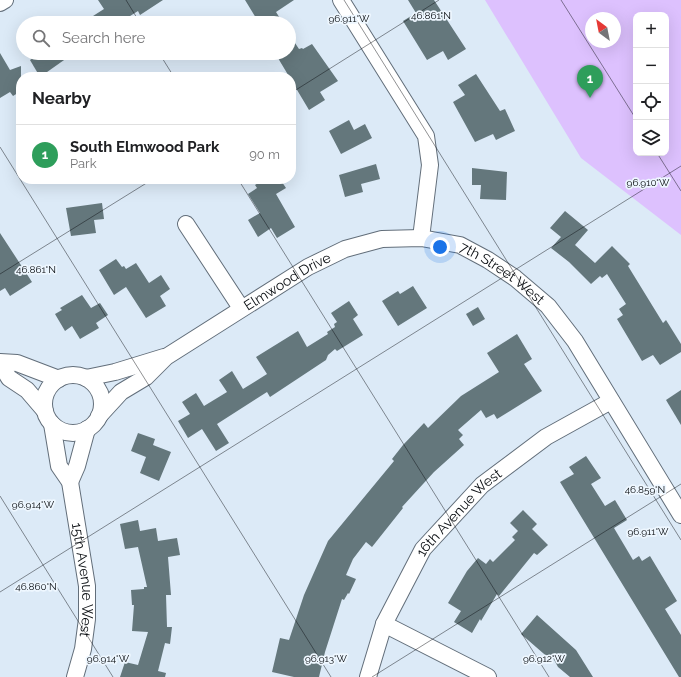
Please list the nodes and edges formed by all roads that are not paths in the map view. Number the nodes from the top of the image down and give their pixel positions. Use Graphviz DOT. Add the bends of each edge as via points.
graph roads {
  1 [pos="5,0"];
  2 [pos="341,0"];
  3 [pos="0,3"];
  4 [pos="186,224"];
  5 [pos="421,238"];
  6 [pos="241,308"];
  7 [pos="166,356"];
  8 [pos="0,362"];
  9 [pos="86,378"];
  10 [pos="59,379"];
  11 [pos="612,402"];
  12 [pos="100,416"];
  13 [pos="48,418"];
  14 [pos="87,429"];
  15 [pos="70,482"];
  16 [pos="681,515"];
  17 [pos="384,624"];
  18 [pos="75,677"];
  19 [pos="368,677"];
  20 [pos="488,677"];
  1 -- 3 [label="street"];
  2 -- 5 [label="street" via="426,136 430,165"];
  4 -- 6 [label="street"];
  5 -- 6 [label="street, Elmwood Drive" via="382,239 345,248 308,267"];
  5 -- 11 [label="street, 7th Street West" via="460,246 488,260 515,278 548,306 575,341"];
  6 -- 7 [label="street, Elmwood Drive"];
  7 -- 9 [label="street, Elmwood Drive"];
  7 -- 12 [label="street, Elmwood Drive" via="146,377 121,392"];
  8 -- 10 [label="street" via="17,363"];
  8 -- 13 [label="street" via="10,378 27,390"];
  9 -- 10 [label="street" via="77,375"];
  9 -- 12 [label="street" via="98,390 102,407"];
  10 -- 13 [label="street" via="46,392 44,402"];
  11 -- 16 [label="street, 7th Street West"];
  11 -- 17 [label="street, 16th Avenue West" via="546,437 482,485 423,550"];
  12 -- 14 [label="street"];
  13 -- 14 [label="street" via="59,430 68,433 78,433"];
  13 -- 15 [label="street, 15th Avenue West" via="59,466"];
  14 -- 15 [label="street" via="78,466"];
  15 -- 18 [label="street, 15th Avenue West" via="87,586 87,619 83,649"];
  17 -- 19 [label="street, 16th Avenue West"];
  17 -- 20 [label="street"];
}
